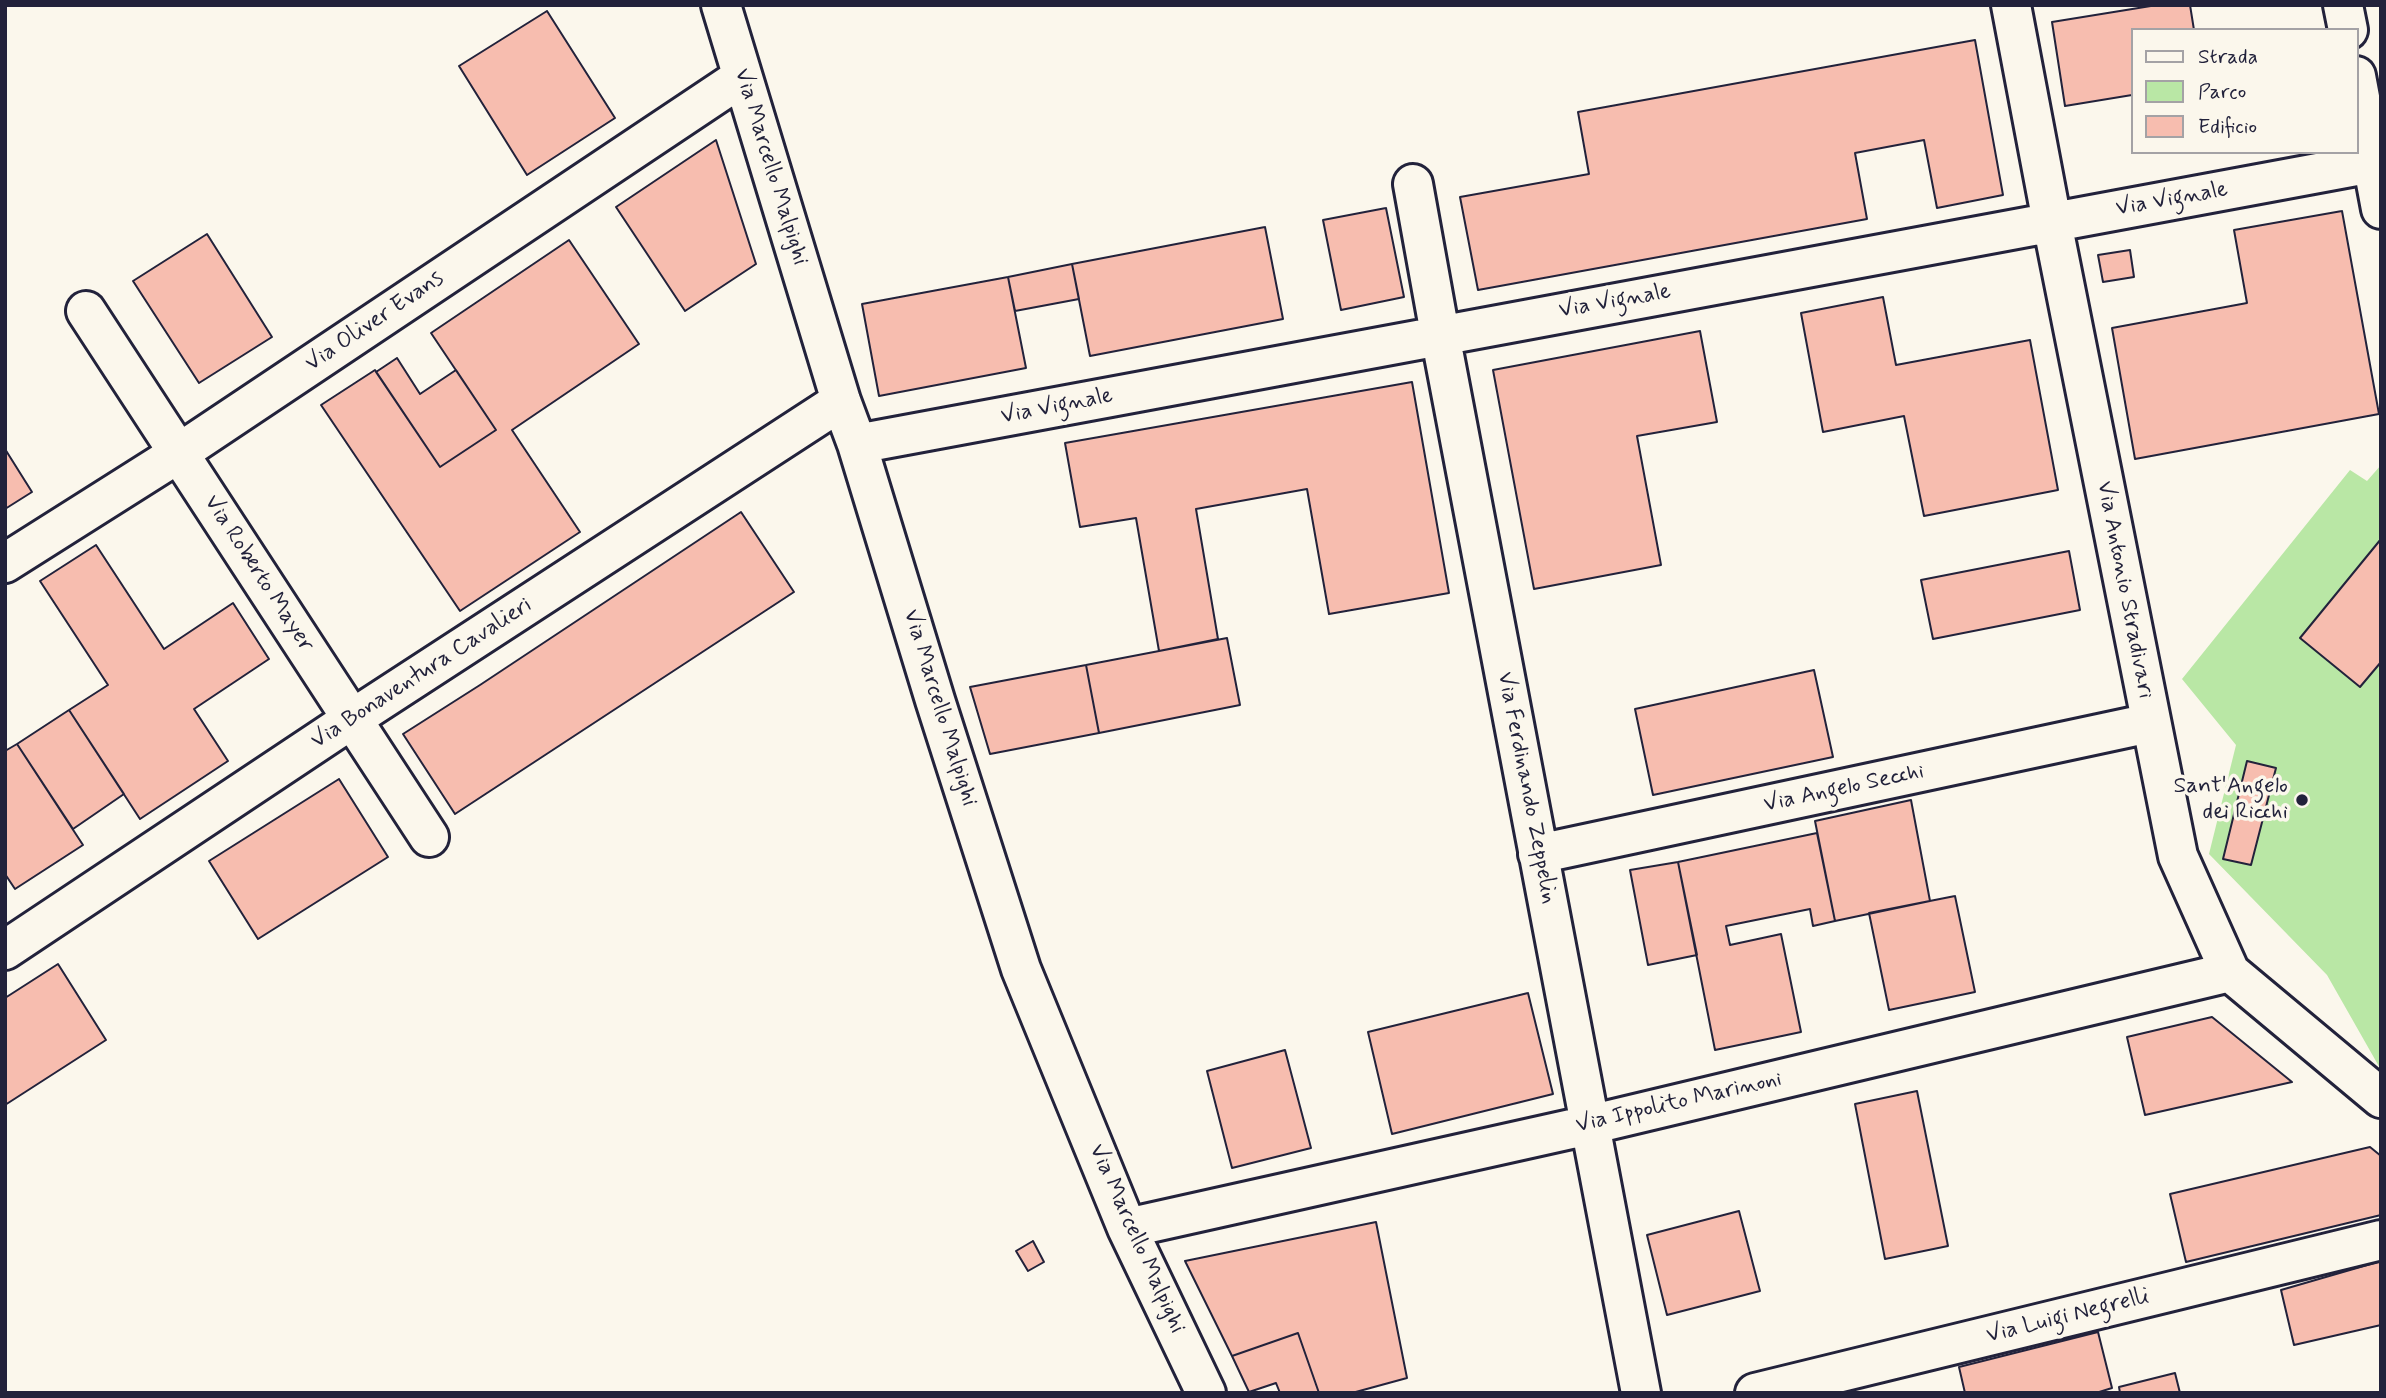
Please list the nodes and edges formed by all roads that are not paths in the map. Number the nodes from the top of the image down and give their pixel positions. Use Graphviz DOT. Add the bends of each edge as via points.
graph roads {
  1 [pos="722,5"];
  2 [pos="2011,5"];
  3 [pos="2343,5"];
  4 [pos="2348,28"];
  5 [pos="742,76"];
  6 [pos="2358,87"];
  7 [pos="2372,163"];
  8 [pos="1413,184"];
  9 [pos="2381,209"];
  10 [pos="2052,222"];
  11 [pos="86,311"];
  12 [pos="1440,334"];
  13 [pos="841,401"];
  14 [pos="857,444"];
  15 [pos="179,453"];
  16 [pos="5,563"];
  17 [pos="352,719"];
  18 [pos="2150,723"];
  19 [pos="429,837"];
  20 [pos="1538,854"];
  21 [pos="5,950"];
  22 [pos="2230,972"];
  23 [pos="2381,1098"];
  24 [pos="1589,1125"];
  25 [pos="1126,1228"];
  26 [pos="2381,1240"];
  27 [pos="1206,1393"];
  28 [pos="1641,1393"];
  29 [pos="1755,1393"];
  1 -- 5 [label="street, Via Marcello Malpighi"];
  2 -- 10 [label="street, Via Antonio Stradivari"];
  3 -- 4 [label="street"];
  5 -- 13 [label="street, Via Marcello Malpighi"];
  5 -- 15 [label="street, Via Oliver Evans"];
  6 -- 7 [label="street"];
  7 -- 9 [label="street"];
  7 -- 10 [label="street, Via Vignale"];
  8 -- 12 [label="street, Via Ferdinando Zeppelin"];
  10 -- 12 [label="street, Via Vignale"];
  10 -- 18 [label="street, Via Antonio Stradivari"];
  11 -- 15 [label="street, Via Roberto Mayer"];
  12 -- 14 [label="street, Via Vignale"];
  12 -- 20 [label="street, Via Ferdinando Zeppelin"];
  13 -- 14 [label="street, Via Marcello Malpighi"];
  13 -- 17 [label="street, Via Bonaventura Cavalieri"];
  14 -- 25 [label="street, Via Marcello Malpighi" via="1021,969"];
  15 -- 16 [label="street, Via Oliver Evans"];
  15 -- 17 [label="street, Via Roberto Mayer"];
  17 -- 19 [label="street, Via Roberto Mayer"];
  17 -- 21 [label="street, Via Bonaventura Cavalieri"];
  18 -- 20 [label="street, Via Angelo Secchi"];
  18 -- 22 [label="street, Via Antonio Stradivari" via="2178,856"];
  20 -- 24 [label="street, Via Ferdinando Zeppelin"];
  22 -- 23 [label="street, Via Antonio Stradivari"];
  22 -- 24 [label="street, Via Ippolito Marinoni"];
  24 -- 25 [label="street, Via Ippolito Marinoni"];
  24 -- 28 [label="street, Via Ferdinando Zeppelin"];
  25 -- 27 [label="street, Via Marcello Malpighi"];
  26 -- 29 [label="street, Via Luigi Negrelli"];
}
